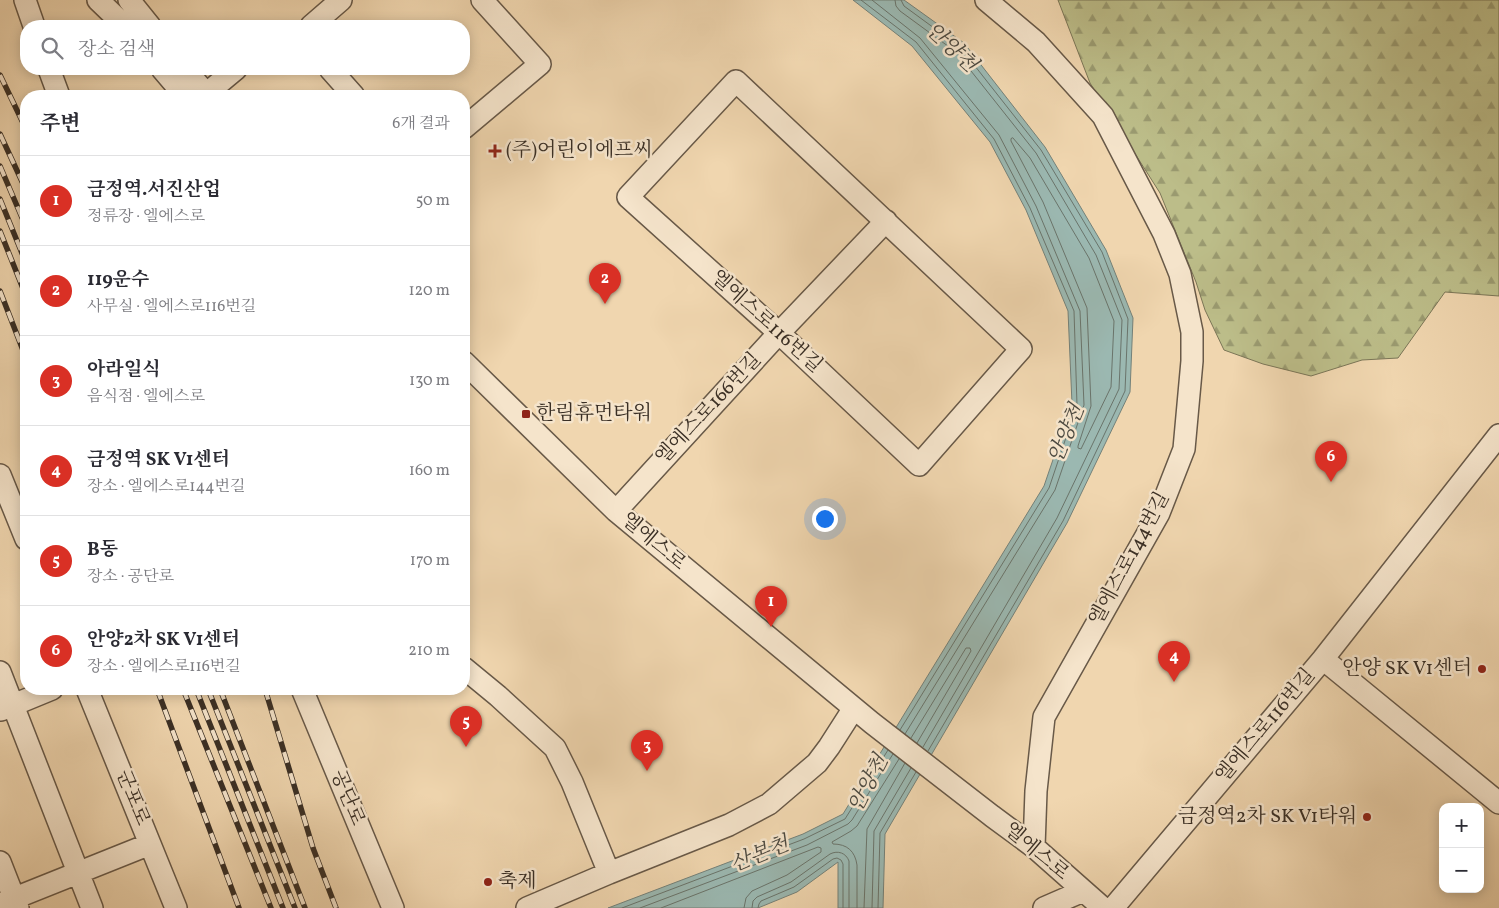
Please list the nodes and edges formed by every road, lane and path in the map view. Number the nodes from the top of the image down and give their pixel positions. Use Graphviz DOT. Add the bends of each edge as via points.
graph roads {
  1 [pos="25,0"];
  2 [pos="98,0"];
  3 [pos="129,0"];
  4 [pos="341,0"];
  5 [pos="482,0"];
  6 [pos="986,0"];
  7 [pos="32,20"];
  8 [pos="119,20"];
  9 [pos="145,20"];
  10 [pos="318,20"];
  11 [pos="51,75"];
  12 [pos="170,75"];
  13 [pos="187,75"];
  14 [pos="226,75"];
  15 [pos="335,75"];
  16 [pos="57,90"];
  17 [pos="190,90"];
  18 [pos="193,90"];
  19 [pos="202,90"];
  20 [pos="349,90"];
  21 [pos="470,123"];
  22 [pos="886,221"];
  23 [pos="779,333"];
  24 [pos="470,368"];
  25 [pos="1499,435"];
  26 [pos="0,474"];
  27 [pos="616,511"];
  28 [pos="20,524"];
  29 [pos="1323,660"];
  30 [pos="0,672"];
  31 [pos="470,673"];
  32 [pos="38,695"];
  33 [pos="89,695"];
  34 [pos="304,695"];
  35 [pos="7,708"];
  36 [pos="854,708"];
  37 [pos="1499,803"];
  38 [pos="150,844"];
  39 [pos="1034,847"];
  40 [pos="0,862"];
  41 [pos="78,873"];
  42 [pos="608,873"];
  43 [pos="1083,891"];
  44 [pos="11,903"];
  45 [pos="92,908"];
  46 [pos="176,908"];
  47 [pos="393,908"];
  48 [pos="528,908"];
  49 [pos="1044,908"];
  50 [pos="1103,908"];
  51 [pos="1114,908"];
  1 -- 7 [label="street"];
  2 -- 8 [label="street"];
  3 -- 9 [label="street"];
  4 -- 10 [label="street"];
  5 -- 21 [label="street" via="540,64"];
  6 -- 39 [label="street, 엘에스로144번길" via="1036,42 1103,116 1164,234 1180,274 1192,332 1184,449 1159,513 1044,717"];
  11 -- 16 [label="street"];
  12 -- 17 [label="street"];
  13 -- 18 [label="street"];
  14 -- 19 [label="street"];
  15 -- 20 [label="street"];
  22 -- 23 [label="street, 엘에스로166번길"];
  22 -- 23 [label="street, 엘에스로116번길" via="1022,349 920,464"];
  22 -- 23 [label="street, 엘에스로116번길" via="736,81 628,197"];
  23 -- 27 [label="street, 엘에스로166번길"];
  24 -- 27 [label="street, 엘에스로"];
  25 -- 29 [label="street, 엘에스로116번길"];
  26 -- 28 [label="street"];
  27 -- 36 [label="street, 엘에스로"];
  29 -- 37 [label="street, 엘에스로116번길"];
  29 -- 51 [label="street, 엘에스로116번길"];
  30 -- 35 [label="street"];
  31 -- 42 [label="street" via="555,748"];
  32 -- 35 [label="street"];
  33 -- 38 [label="street, 군포로"];
  34 -- 47 [label="street, 공단로"];
  35 -- 41 [label="street"];
  36 -- 39 [label="street, 엘에스로"];
  36 -- 42 [label="street" via="816,763 769,804 729,825"];
  38 -- 41 [label="street"];
  38 -- 46 [label="street, 군포로"];
  39 -- 43 [label="street, 엘에스로"];
  40 -- 44 [label="street"];
  41 -- 44 [label="street"];
  41 -- 45 [label="street"];
  42 -- 48 [label="street"];
  43 -- 49 [label="street"];
  43 -- 50 [label="street, 엘에스로"];
}
